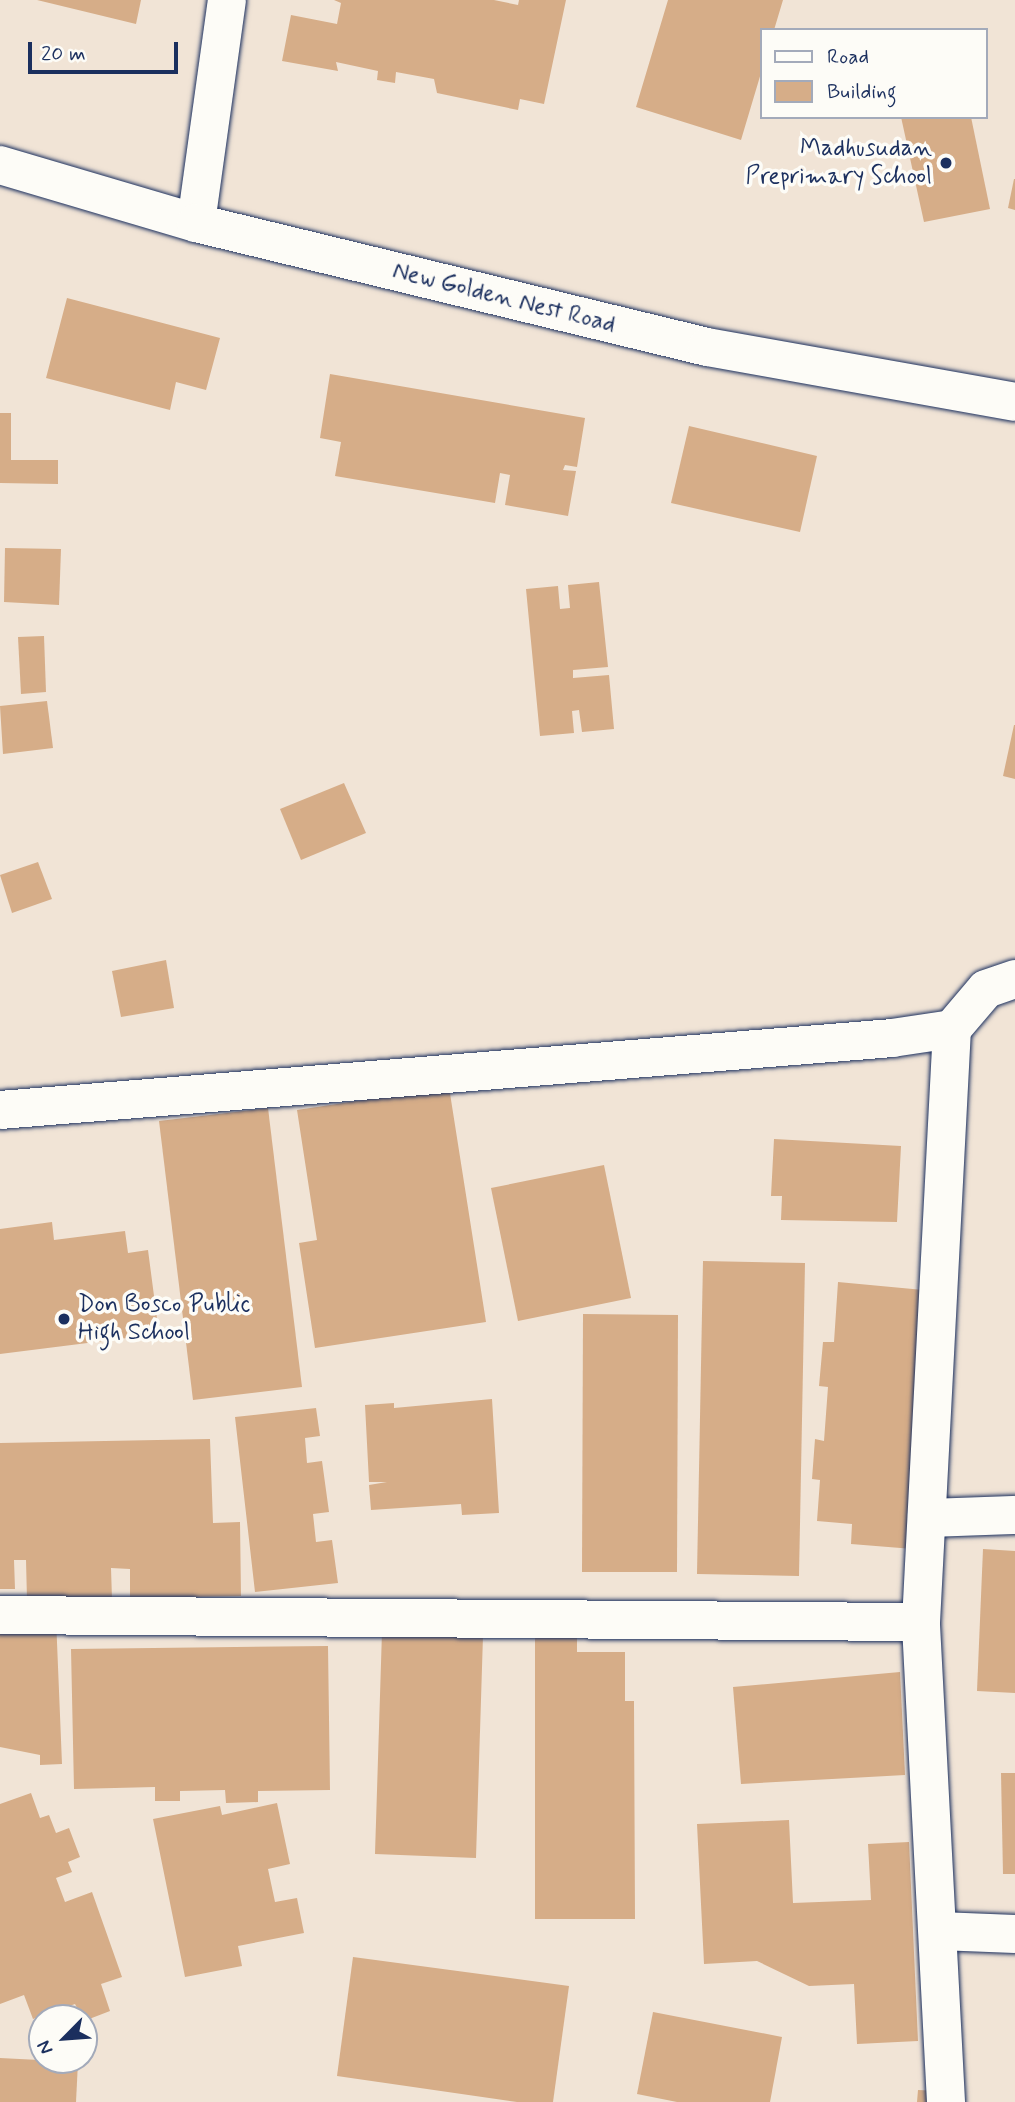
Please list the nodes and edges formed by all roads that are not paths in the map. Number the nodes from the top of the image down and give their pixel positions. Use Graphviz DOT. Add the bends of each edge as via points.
graph roads {
  1 [pos="227,0"];
  2 [pos="0,165"];
  3 [pos="196,223"];
  4 [pos="1015,402"];
  5 [pos="1015,978"];
  6 [pos="952,1030"];
  7 [pos="0,1110"];
  8 [pos="1015,1515"];
  9 [pos="927,1518"];
  10 [pos="0,1615"];
  11 [pos="921,1622"];
  12 [pos="939,1931"];
  13 [pos="1015,1934"];
  14 [pos="946,2102"];
  1 -- 3 [label="street"];
  2 -- 3 [label="street, New Golden Nest Road"];
  3 -- 4 [label="street, New Golden Nest Road" via="707,347"];
  5 -- 6 [label="street" via="986,989"];
  6 -- 7 [label="street" via="878,1040"];
  6 -- 9 [label="street"];
  8 -- 9 [label="street"];
  9 -- 11 [label="street"];
  10 -- 11 [label="street"];
  11 -- 12 [label="street"];
  12 -- 13 [label="street"];
  12 -- 14 [label="street"];
}
